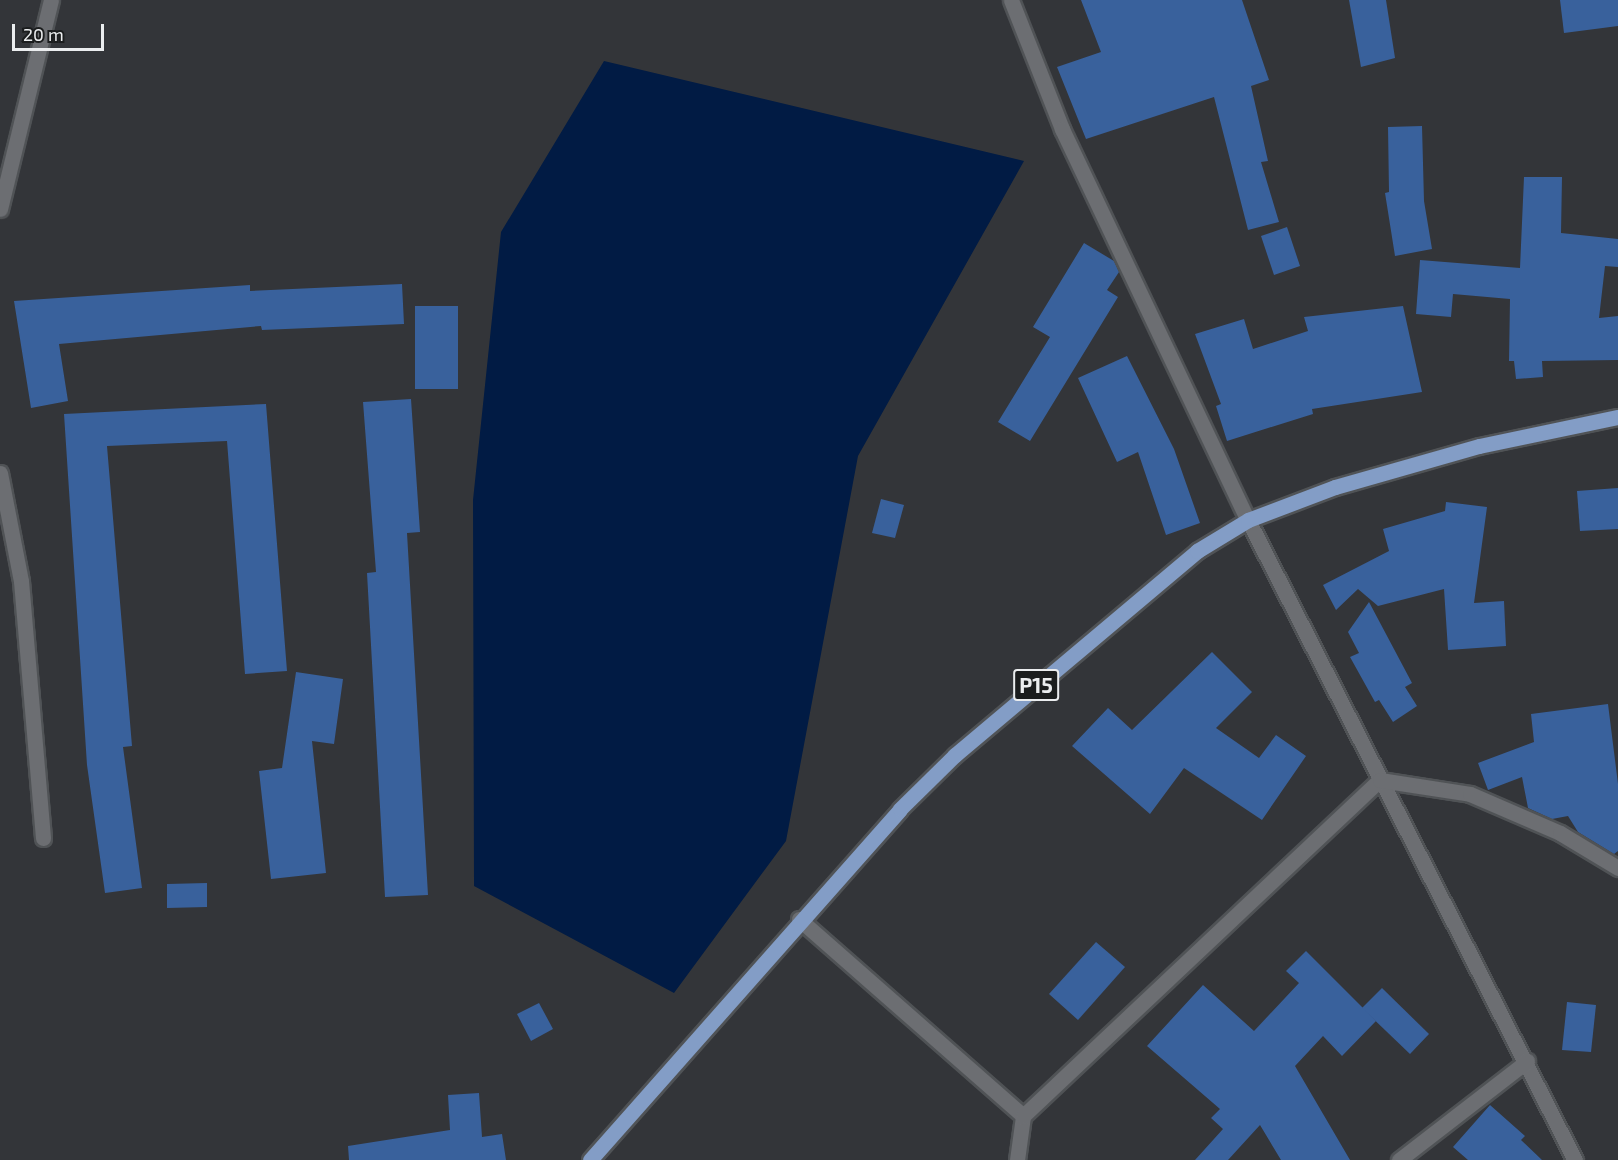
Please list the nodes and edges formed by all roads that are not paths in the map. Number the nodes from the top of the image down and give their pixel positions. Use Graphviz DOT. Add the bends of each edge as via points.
graph roads {
  1 [pos="51,0"];
  2 [pos="1011,0"];
  3 [pos="0,210"];
  4 [pos="1618,417"];
  5 [pos="0,473"];
  6 [pos="1248,520"];
  7 [pos="1380,780"];
  8 [pos="43,838"];
  9 [pos="1618,868"];
  10 [pos="799,919"];
  11 [pos="1527,1061"];
  12 [pos="1023,1116"];
  13 [pos="590,1160"];
  14 [pos="1017,1160"];
  15 [pos="1399,1160"];
  16 [pos="1575,1160"];
  1 -- 3 [label="street"];
  2 -- 6 [label="street" via="1062,129"];
  4 -- 6 [label="main road, P15" via="1413,462"];
  5 -- 8 [label="street" via="21,581"];
  6 -- 7 [label="street"];
  6 -- 10 [label="main road, P15" via="1159,582 955,755"];
  7 -- 9 [label="street" via="1470,794 1560,833"];
  7 -- 11 [label="street"];
  7 -- 12 [label="street"];
  10 -- 12 [label="street"];
  10 -- 13 [label="main road, P15"];
  11 -- 15 [label="street"];
  11 -- 16 [label="street"];
  12 -- 14 [label="street"];
}
